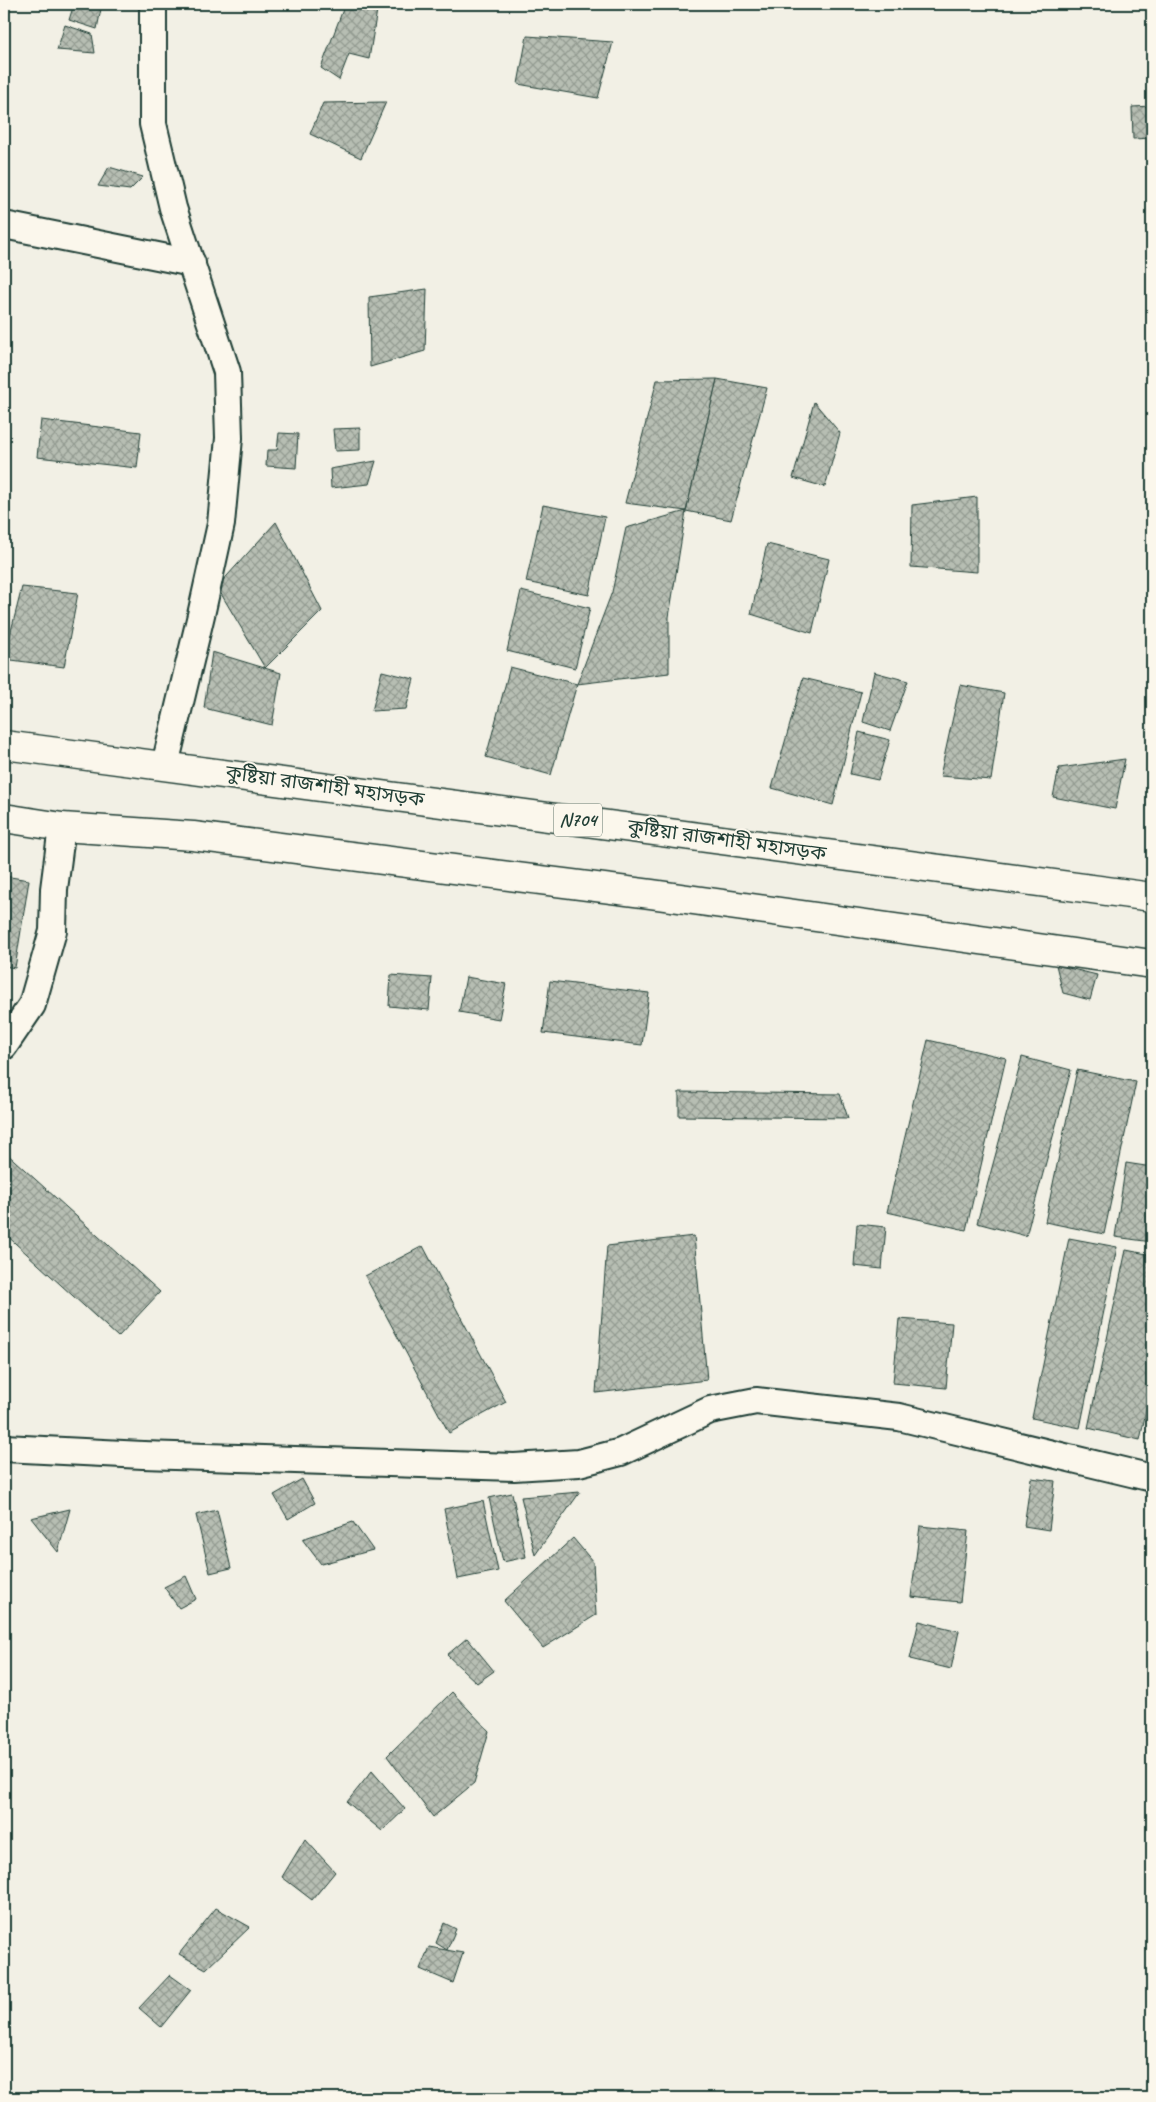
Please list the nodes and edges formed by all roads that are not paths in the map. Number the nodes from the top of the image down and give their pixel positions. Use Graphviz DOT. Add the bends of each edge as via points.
graph roads {
  1 [pos="153,4"];
  2 [pos="4,225"];
  3 [pos="192,263"];
  4 [pos="4,745"];
  5 [pos="165,765"];
  6 [pos="4,818"];
  7 [pos="62,827"];
  8 [pos="1152,898"];
  9 [pos="1152,964"];
  10 [pos="4,1046"];
  11 [pos="4,1448"];
  12 [pos="1152,1478"];
  1 -- 3 [label="street" via="153,124 173,208"];
  2 -- 3 [label="street"];
  3 -- 5 [label="street" via="227,372 229,438 221,524"];
  4 -- 5 [label="highway, কুষ্টিয়া রাজশাহী মহাসড়ক / N704"];
  5 -- 8 [label="highway, কুষ্টিয়া রাজশাহী মহাসড়ক / N704"];
  6 -- 7 [label="highway"];
  7 -- 9 [label="highway" via="193,836 651,894"];
  7 -- 10 [label="street" via="54,889 53,930 32,1005"];
  11 -- 12 [label="street" via="532,1466 579,1463 621,1452 710,1410 756,1401 898,1417"];
}
